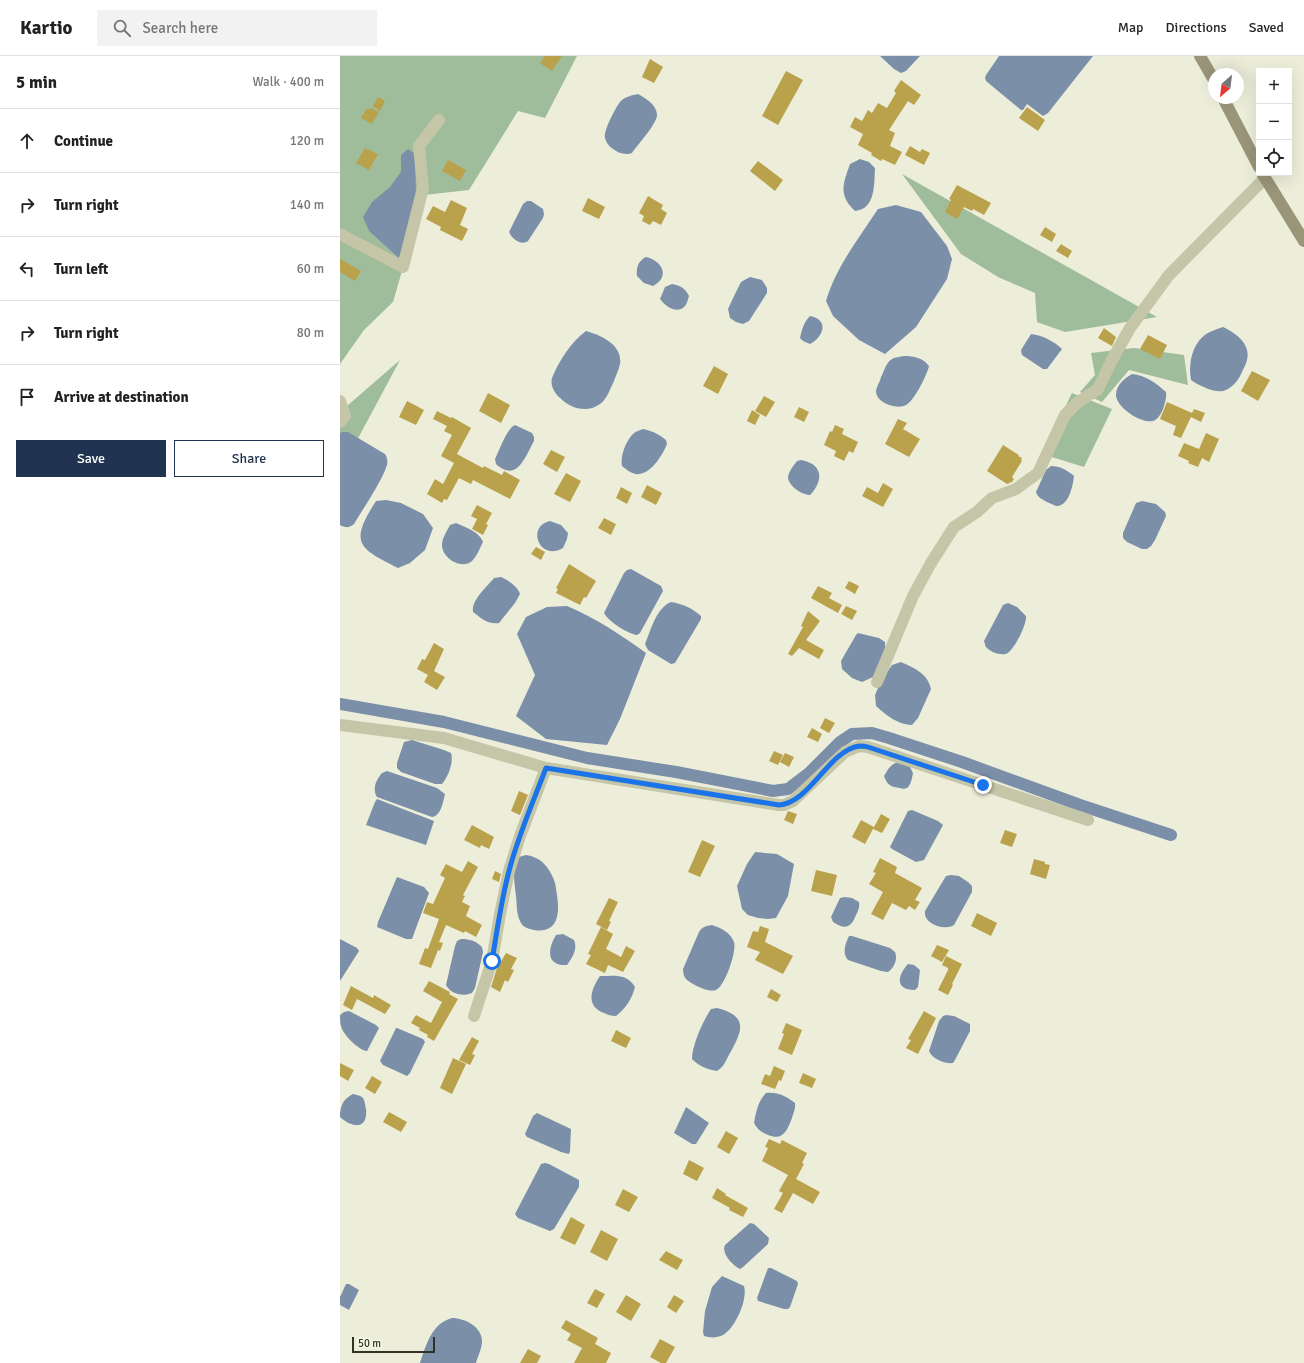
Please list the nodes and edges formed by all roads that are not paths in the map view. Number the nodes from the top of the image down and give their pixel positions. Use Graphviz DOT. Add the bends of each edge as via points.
graph roads {
  1 [pos="1200,56"];
  2 [pos="1208,70"];
  3 [pos="1226,104"];
  4 [pos="439,120"];
  5 [pos="1256,161"];
  6 [pos="1262,176"];
  7 [pos="1264,176"];
  8 [pos="340,234"];
  9 [pos="1304,241"];
  10 [pos="340,401"];
  11 [pos="340,422"];
  12 [pos="877,682"];
  13 [pos="340,725"];
  14 [pos="546,768"];
  15 [pos="1088,820"];
  16 [pos="474,1016"];
  1 -- 2 [label="main road"];
  3 -- 5 [label="main road"];
  4 -- 8 [label="street" via="419,146 423,188 403,267"];
  6 -- 12 [label="street" via="1169,275 1130,328 1098,389 1065,415 1038,473 1016,489 992,498 954,528 930,563 913,596"];
  7 -- 9 [label="main road"];
  10 -- 11 [label="street" via="345,416"];
  13 -- 14 [label="street" via="444,738"];
  14 -- 15 [label="street" via="784,805 794,801 845,752 859,746"];
  14 -- 16 [label="street" via="509,871 492,961"];
}
